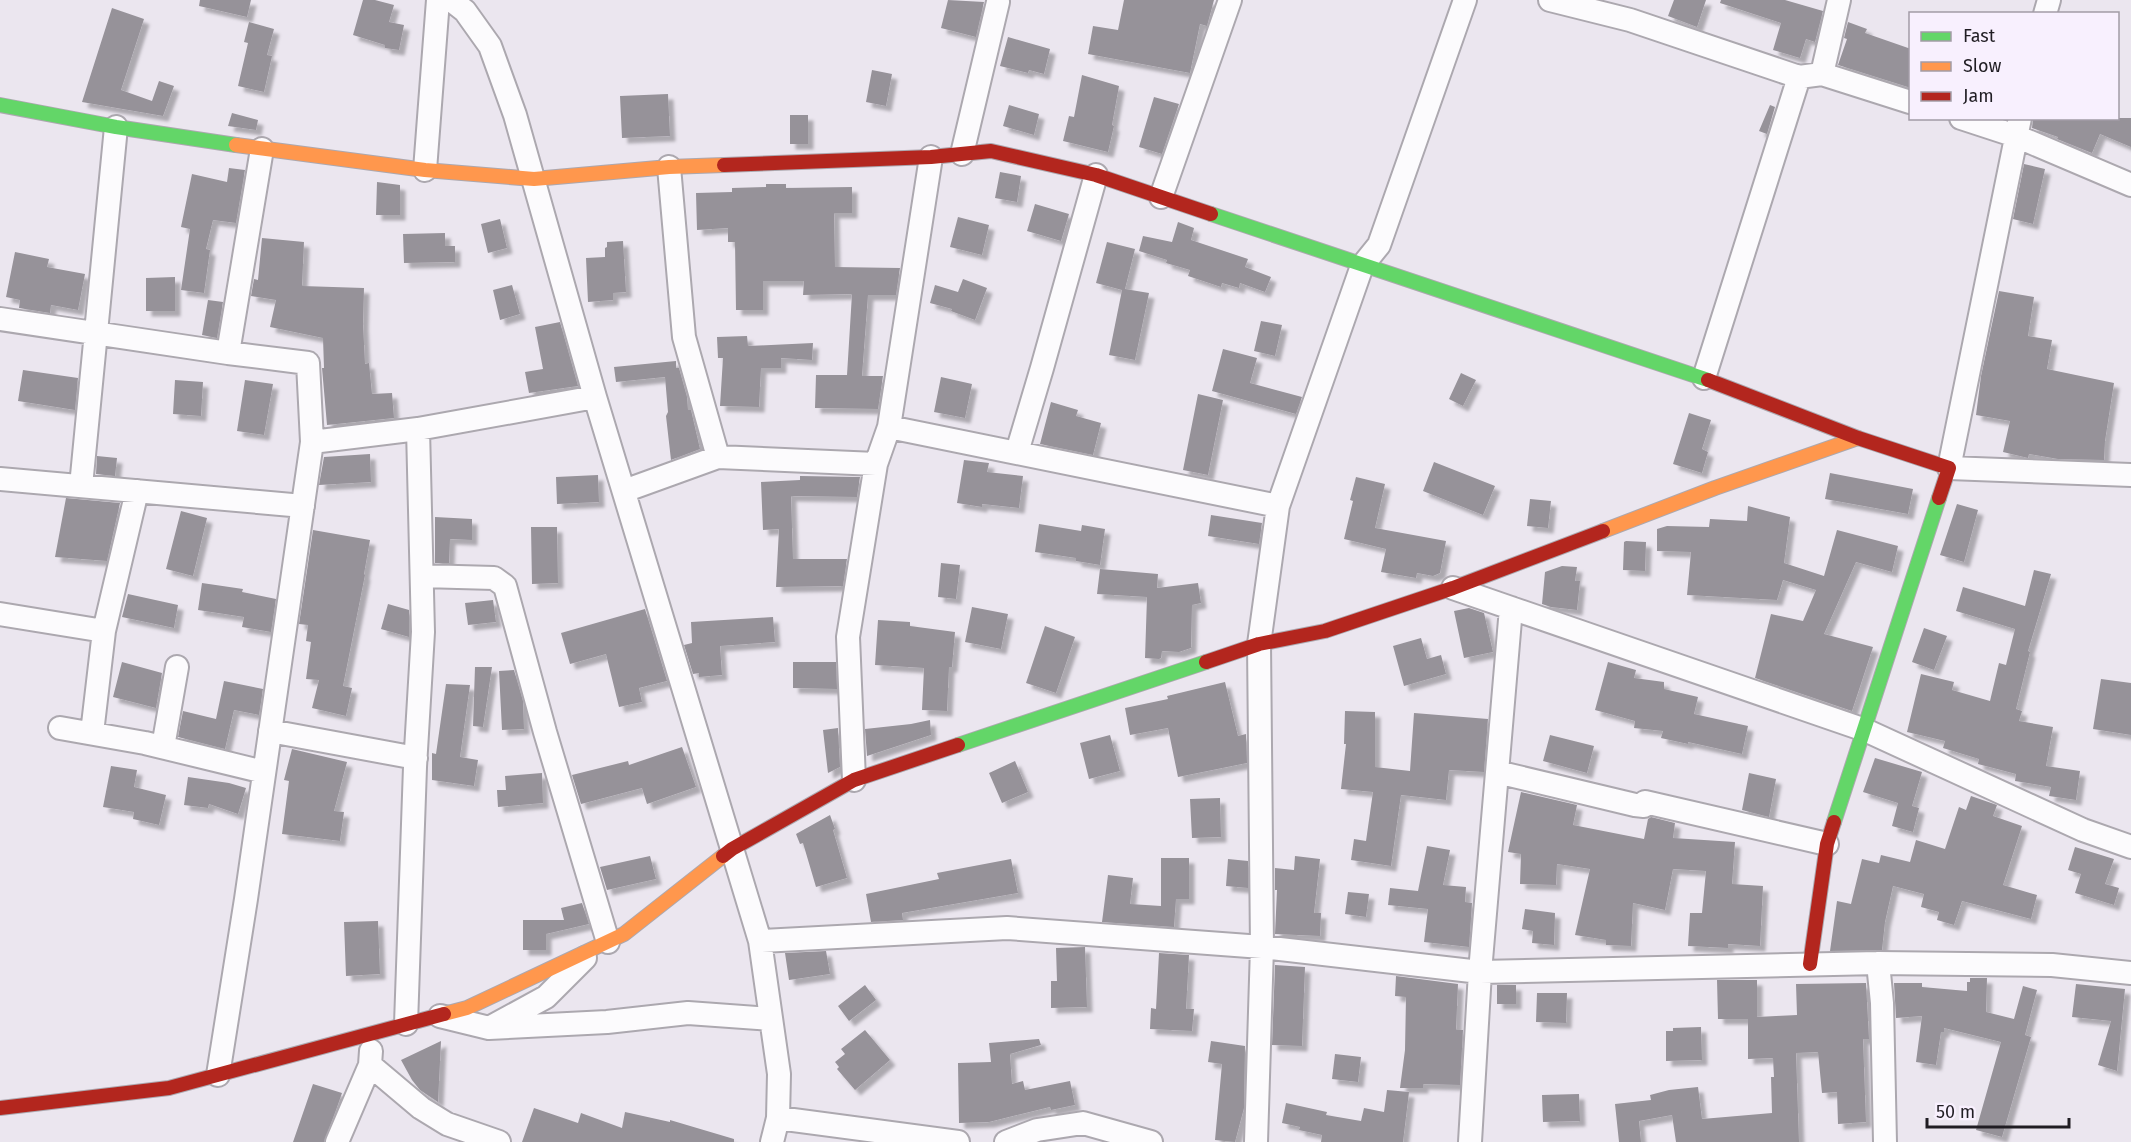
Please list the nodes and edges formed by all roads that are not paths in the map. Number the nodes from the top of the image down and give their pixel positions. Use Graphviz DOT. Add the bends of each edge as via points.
graph roads {
  1 [pos="438,0"];
  2 [pos="452,0"];
  3 [pos="1230,0"];
  4 [pos="1465,0"];
  5 [pos="1550,0"];
  6 [pos="1839,0"];
  7 [pos="998,2"];
  8 [pos="1822,74"];
  9 [pos="1799,77"];
  10 [pos="1909,101"];
  11 [pos="0,105"];
  12 [pos="1973,120"];
  13 [pos="116,127"];
  14 [pos="2018,127"];
  15 [pos="262,149"];
  16 [pos="962,154"];
  17 [pos="931,157"];
  18 [pos="669,167"];
  19 [pos="425,170"];
  20 [pos="1096,175"];
  21 [pos="534,179"];
  22 [pos="2131,186"];
  23 [pos="1161,197"];
  24 [pos="1362,266"];
  25 [pos="0,319"];
  26 [pos="96,332"];
  27 [pos="228,353"];
  28 [pos="1704,378"];
  29 [pos="595,397"];
  30 [pos="889,427"];
  31 [pos="418,429"];
  32 [pos="1858,438"];
  33 [pos="312,441"];
  34 [pos="1017,452"];
  35 [pos="718,457"];
  36 [pos="876,464"];
  37 [pos="1948,468"];
  38 [pos="2131,475"];
  39 [pos="0,479"];
  40 [pos="81,486"];
  41 [pos="138,491"];
  42 [pos="624,491"];
  43 [pos="303,506"];
  44 [pos="1278,506"];
  45 [pos="422,576"];
  46 [pos="1453,588"];
  47 [pos="1511,608"];
  48 [pos="0,614"];
  49 [pos="104,631"];
  50 [pos="1259,644"];
  51 [pos="177,668"];
  52 [pos="60,728"];
  53 [pos="1865,730"];
  54 [pos="270,731"];
  55 [pos="92,734"];
  56 [pos="163,747"];
  57 [pos="416,758"];
  58 [pos="264,772"];
  59 [pos="1497,772"];
  60 [pos="854,780"];
  61 [pos="1827,844"];
  62 [pos="2131,847"];
  63 [pos="732,849"];
  64 [pos="760,940"];
  65 [pos="602,944"];
  66 [pos="1262,947"];
  67 [pos="1810,963"];
  68 [pos="1878,963"];
  69 [pos="1480,972"];
  70 [pos="2131,972"];
  71 [pos="438,1016"];
  72 [pos="771,1019"];
  73 [pos="406,1024"];
  74 [pos="489,1028"];
  75 [pos="374,1033"];
  76 [pos="370,1065"];
  77 [pos="218,1075"];
  78 [pos="0,1108"];
  79 [pos="778,1118"];
  80 [pos="337,1142"];
  81 [pos="499,1142"];
  82 [pos="772,1142"];
  83 [pos="958,1142"];
  84 [pos="1006,1142"];
  85 [pos="1151,1142"];
  86 [pos="1256,1142"];
  87 [pos="1470,1142"];
  88 [pos="1885,1142"];
  1 -- 19 [label="street"];
  2 -- 21 [label="street" via="465,11 490,46"];
  3 -- 23 [label="street"];
  4 -- 24 [label="street" via="1379,245"];
  5 -- 9 [label="street" via="1630,20"];
  6 -- 8 [label="street"];
  7 -- 16 [label="street"];
  8 -- 9 [label="street"];
  8 -- 10 [label="street"];
  9 -- 28 [label="street"];
  11 -- 13 [label="street"];
  12 -- 14 [label="street"];
  13 -- 15 [label="street"];
  13 -- 26 [label="street"];
  14 -- 22 [label="street"];
  14 -- 37 [label="street"];
  15 -- 19 [label="street"];
  15 -- 27 [label="street"];
  16 -- 17 [label="street"];
  16 -- 20 [label="street" via="991,151"];
  17 -- 18 [label="street"];
  17 -- 30 [label="street"];
  18 -- 21 [label="street"];
  18 -- 35 [label="street" via="684,337"];
  19 -- 21 [label="street"];
  20 -- 23 [label="street"];
  20 -- 34 [label="street"];
  21 -- 29 [label="street"];
  23 -- 24 [label="street"];
  24 -- 28 [label="street"];
  24 -- 44 [label="street"];
  25 -- 26 [label="street"];
  26 -- 27 [label="street"];
  26 -- 40 [label="street"];
  27 -- 33 [label="street" via="308,363"];
  28 -- 32 [label="street"];
  29 -- 31 [label="street"];
  29 -- 42 [label="street"];
  30 -- 34 [label="street"];
  30 -- 36 [label="street"];
  31 -- 33 [label="street"];
  31 -- 45 [label="street"];
  32 -- 37 [label="street"];
  32 -- 46 [label="street"];
  33 -- 43 [label="street"];
  34 -- 44 [label="street"];
  35 -- 36 [label="street"];
  35 -- 42 [label="street"];
  36 -- 60 [label="street" via="848,637"];
  37 -- 38 [label="street"];
  37 -- 53 [label="street"];
  39 -- 40 [label="street"];
  40 -- 41 [label="street"];
  41 -- 43 [label="street"];
  41 -- 49 [label="street"];
  42 -- 63 [label="street"];
  43 -- 54 [label="street"];
  44 -- 50 [label="street"];
  45 -- 57 [label="street"];
  45 -- 65 [label="street" via="494,578 505,586"];
  46 -- 47 [label="street"];
  46 -- 50 [label="street" via="1325,631"];
  47 -- 53 [label="street"];
  47 -- 59 [label="street"];
  48 -- 49 [label="street"];
  49 -- 55 [label="street"];
  50 -- 60 [label="street"];
  50 -- 66 [label="street"];
  51 -- 56 [label="street"];
  52 -- 55 [label="street"];
  53 -- 61 [label="street"];
  53 -- 62 [label="street" via="2083,830"];
  54 -- 57 [label="street"];
  54 -- 58 [label="street"];
  55 -- 56 [label="street"];
  56 -- 58 [label="street"];
  57 -- 73 [label="street"];
  58 -- 77 [label="street"];
  59 -- 61 [label="street"];
  59 -- 69 [label="street"];
  60 -- 63 [label="street"];
  61 -- 67 [label="street"];
  63 -- 64 [label="street"];
  63 -- 65 [label="street" via="624,934"];
  64 -- 66 [label="street" via="1006,928"];
  64 -- 72 [label="street"];
  65 -- 71 [label="street" via="466,1008"];
  65 -- 74 [label="street" via="546,997"];
  66 -- 69 [label="street"];
  66 -- 86 [label="street"];
  67 -- 68 [label="street"];
  67 -- 69 [label="street"];
  68 -- 70 [label="street" via="2052,965"];
  68 -- 88 [label="street"];
  69 -- 87 [label="street"];
  71 -- 73 [label="street"];
  71 -- 74 [label="street"];
  72 -- 74 [label="street" via="688,1013"];
  72 -- 79 [label="street" via="779,1074"];
  73 -- 75 [label="street"];
  75 -- 76 [label="street"];
  75 -- 77 [label="street"];
  76 -- 80 [label="street"];
  76 -- 81 [label="street" via="421,1108 447,1124"];
  77 -- 78 [label="street" via="169,1088"];
  79 -- 82 [label="street"];
  79 -- 83 [label="street"];
  84 -- 85 [label="street" via="1037,1130 1083,1123"];
}
